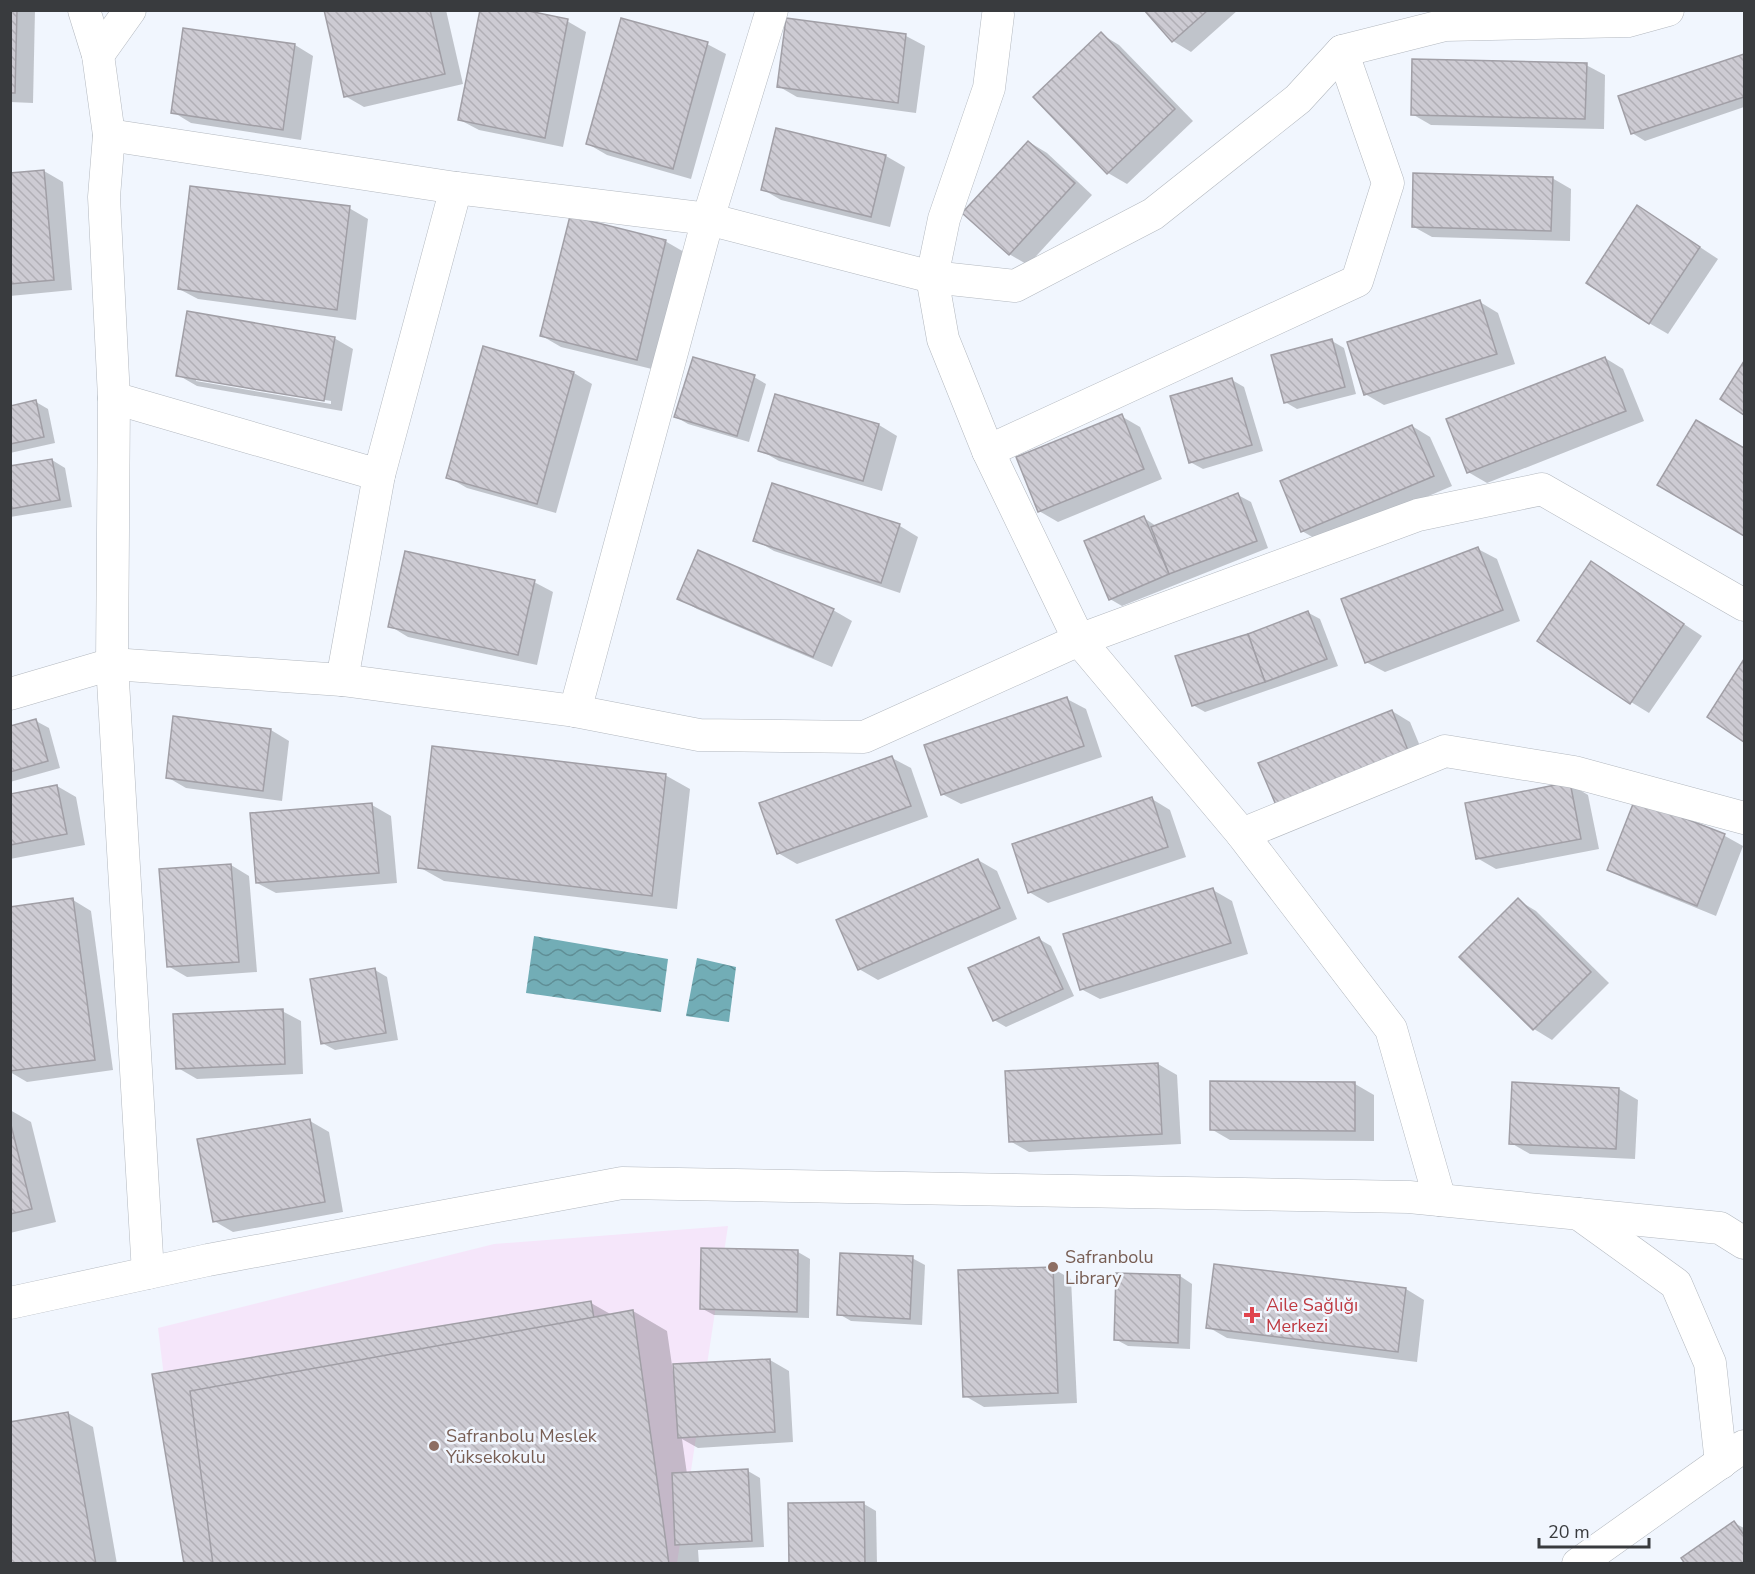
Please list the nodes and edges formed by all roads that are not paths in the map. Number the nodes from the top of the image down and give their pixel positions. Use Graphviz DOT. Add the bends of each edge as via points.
graph roads {
  1 [pos="84,10"];
  2 [pos="130,10"];
  3 [pos="772,10"];
  4 [pos="1668,10"];
  5 [pos="993,12"];
  6 [pos="1342,51"];
  7 [pos="98,55"];
  8 [pos="109,135"];
  9 [pos="456,188"];
  10 [pos="708,219"];
  11 [pos="933,277"];
  12 [pos="114,398"];
  13 [pos="988,451"];
  14 [pos="379,475"];
  15 [pos="1744,605"];
  16 [pos="1079,640"];
  17 [pos="112,664"];
  18 [pos="342,680"];
  19 [pos="10,693"];
  20 [pos="575,711"];
  21 [pos="1744,818"];
  22 [pos="1242,834"];
  23 [pos="1440,1200"];
  24 [pos="1578,1214"];
  25 [pos="1744,1243"];
  26 [pos="148,1273"];
  27 [pos="75,1289"];
  28 [pos="10,1304"];
  29 [pos="10,1323"];
  30 [pos="1732,1455"];
  31 [pos="1578,1563"];
  1 -- 7 [label="street"];
  2 -- 7 [label="street"];
  3 -- 10 [label="street"];
  4 -- 6 [label="street" via="1628,21 1445,25"];
  5 -- 11 [label="street" via="989,88 944,219"];
  6 -- 11 [label="street" via="1298,99 1153,214 1015,286"];
  6 -- 13 [label="street" via="1388,183 1358,281"];
  7 -- 8 [label="street"];
  8 -- 9 [label="street"];
  8 -- 12 [label="street" via="104,197"];
  9 -- 10 [label="street"];
  9 -- 14 [label="street"];
  10 -- 11 [label="street"];
  10 -- 20 [label="street"];
  11 -- 13 [label="street" via="943,339"];
  12 -- 14 [label="street"];
  12 -- 17 [label="street"];
  13 -- 16 [label="street"];
  14 -- 18 [label="street"];
  15 -- 16 [label="street" via="1542,489 1419,515"];
  16 -- 20 [label="street" via="864,737 699,735"];
  16 -- 22 [label="street"];
  17 -- 18 [label="street"];
  17 -- 19 [label="street"];
  17 -- 26 [label="street"];
  18 -- 20 [label="street"];
  21 -- 22 [label="street" via="1574,772 1445,751"];
  22 -- 23 [label="street" via="1390,1029"];
  23 -- 24 [label="street"];
  23 -- 26 [label="street" via="622,1183"];
  24 -- 25 [label="street" via="1720,1228"];
  24 -- 30 [label="street" via="1676,1284 1710,1363"];
  26 -- 27 [label="street"];
  27 -- 28 [label="street"];
  27 -- 29 [label="street"];
  30 -- 31 [label="street"];
}
